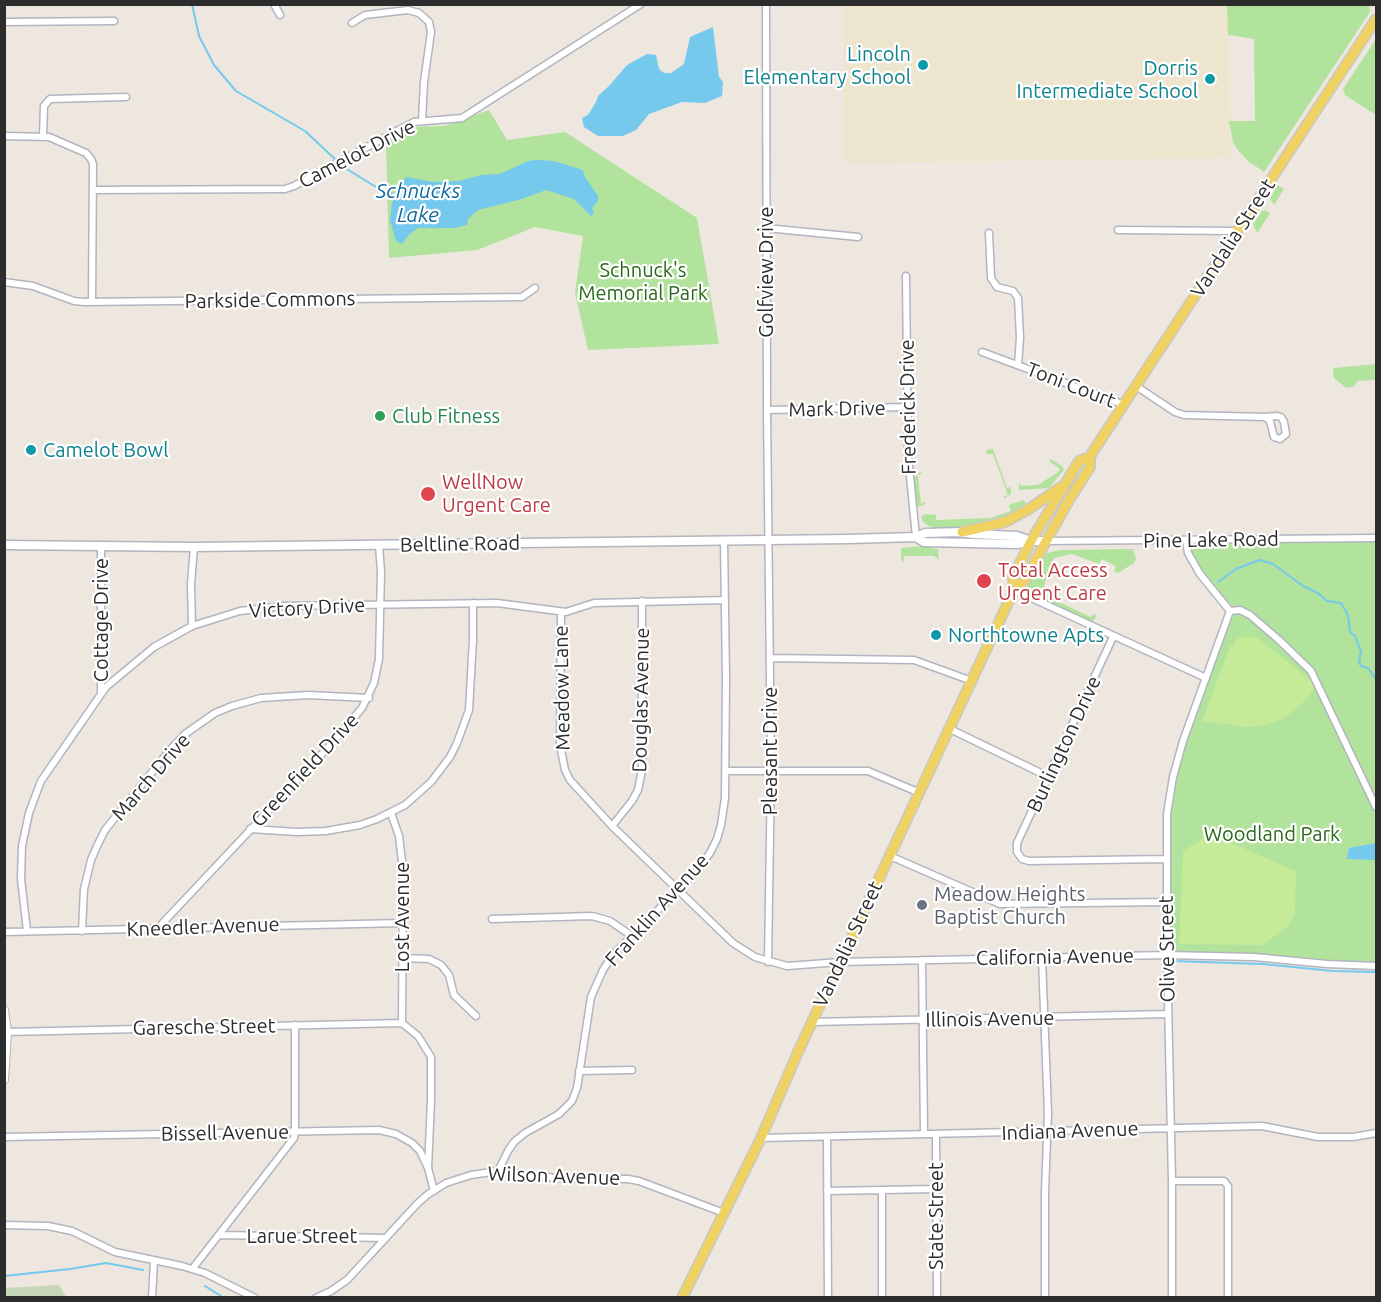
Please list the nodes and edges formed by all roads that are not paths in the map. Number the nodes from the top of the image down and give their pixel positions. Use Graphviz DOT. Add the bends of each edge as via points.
graph roads {
  1 [pos="274,4"];
  2 [pos="641,4"];
  3 [pos="766,4"];
  4 [pos="280,15"];
  5 [pos="1377,19"];
  6 [pos="114,21"];
  7 [pos="4,22"];
  8 [pos="352,23"];
  9 [pos="126,97"];
  10 [pos="422,121"];
  11 [pos="4,136"];
  12 [pos="43,136"];
  13 [pos="93,190"];
  14 [pos="766,228"];
  15 [pos="1118,230"];
  16 [pos="1237,231"];
  17 [pos="989,233"];
  18 [pos="858,237"];
  19 [pos="906,276"];
  20 [pos="4,282"];
  21 [pos="535,288"];
  22 [pos="92,302"];
  23 [pos="982,352"];
  24 [pos="1018,365"];
  25 [pos="1136,386"];
  26 [pos="1125,405"];
  27 [pos="907,407"];
  28 [pos="767,410"];
  29 [pos="1265,417"];
  30 [pos="1090,457"];
  31 [pos="1066,483"];
  32 [pos="962,531"];
  33 [pos="916,537"];
  34 [pos="1377,538"];
  35 [pos="724,540"];
  36 [pos="768,540"];
  37 [pos="1186,540"];
  38 [pos="1031,541"];
  39 [pos="1046,541"];
  40 [pos="4,545"];
  41 [pos="379,545"];
  42 [pos="101,547"];
  43 [pos="194,547"];
  44 [pos="1014,590"];
  45 [pos="725,600"];
  46 [pos="642,601"];
  47 [pos="473,603"];
  48 [pos="381,604"];
  49 [pos="1230,611"];
  50 [pos="561,612"];
  51 [pos="192,626"];
  52 [pos="1113,637"];
  53 [pos="770,658"];
  54 [pos="1206,678"];
  55 [pos="972,681"];
  56 [pos="100,693"];
  57 [pos="369,698"];
  58 [pos="950,729"];
  59 [pos="726,771"];
  60 [pos="771,771"];
  61 [pos="1049,777"];
  62 [pos="920,793"];
  63 [pos="1377,807"];
  64 [pos="391,813"];
  65 [pos="612,826"];
  66 [pos="250,829"];
  67 [pos="890,856"];
  68 [pos="1166,859"];
  69 [pos="678,891"];
  70 [pos="1166,902"];
  71 [pos="492,919"];
  72 [pos="402,923"];
  73 [pos="158,928"];
  74 [pos="27,931"];
  75 [pos="82,931"];
  76 [pos="4,932"];
  77 [pos="632,936"];
  78 [pos="1167,955"];
  79 [pos="402,958"];
  80 [pos="1042,958"];
  81 [pos="922,960"];
  82 [pos="768,962"];
  83 [pos="840,962"];
  84 [pos="1377,966"];
  85 [pos="4,1010"];
  86 [pos="1168,1014"];
  87 [pos="476,1016"];
  88 [pos="1046,1018"];
  89 [pos="922,1020"];
  90 [pos="812,1022"];
  91 [pos="402,1023"];
  92 [pos="295,1025"];
  93 [pos="7,1032"];
  94 [pos="632,1070"];
  95 [pos="579,1071"];
  96 [pos="4,1080"];
  97 [pos="1171,1128"];
  98 [pos="1047,1131"];
  99 [pos="295,1132"];
  100 [pos="1377,1133"];
  101 [pos="924,1134"];
  102 [pos="936,1134"];
  103 [pos="4,1137"];
  104 [pos="827,1137"];
  105 [pos="761,1138"];
  106 [pos="428,1168"];
  107 [pos="498,1171"];
  108 [pos="1172,1181"];
  109 [pos="936,1189"];
  110 [pos="882,1190"];
  111 [pos="434,1191"];
  112 [pos="827,1191"];
  113 [pos="724,1213"];
  114 [pos="4,1225"];
  115 [pos="219,1235"];
  116 [pos="386,1238"];
  117 [pos="154,1261"];
  118 [pos="193,1268"];
  119 [pos="152,1298"];
  120 [pos="255,1298"];
  121 [pos="316,1298"];
  122 [pos="682,1298"];
  123 [pos="828,1298"];
  124 [pos="882,1298"];
  125 [pos="937,1298"];
  126 [pos="1045,1298"];
  127 [pos="1172,1298"];
  128 [pos="1228,1298"];
  1 -- 4 [label="street"];
  2 -- 10 [label="street, Camelot Drive" via="462,118"];
  3 -- 14 [label="street, Golfview Drive"];
  5 -- 16 [label="main road, Vandalia Street"];
  6 -- 7 [label="street"];
  8 -- 10 [label="street" via="365,15 408,10 429,22 431,41"];
  9 -- 12 [label="street" via="50,99 44,106"];
  10 -- 13 [label="street, Camelot Drive" via="285,189"];
  11 -- 12 [label="street"];
  12 -- 13 [label="street" via="88,155 93,164"];
  13 -- 22 [label="street"];
  14 -- 18 [label="street"];
  14 -- 28 [label="street, Golfview Drive"];
  15 -- 16 [label="street"];
  16 -- 25 [label="main road, Vandalia Street"];
  17 -- 24 [label="street, Toni Court" via="991,278 997,287 1013,291 1018,298"];
  19 -- 27 [label="street, Frederick Drive"];
  20 -- 22 [label="street, Parkside Commons" via="33,286 74,301"];
  21 -- 22 [label="street, Parkside Commons" via="522,297"];
  23 -- 24 [label="street, Toni Court"];
  24 -- 26 [label="street, Toni Court"];
  25 -- 26 [label="main road, Vandalia Street"];
  25 -- 29 [label="street" via="1184,415"];
  26 -- 30 [label="main road, Vandalia Street"];
  27 -- 28 [label="street, Mark Drive"];
  27 -- 33 [label="street, Frederick Drive"];
  28 -- 36 [label="street, Golfview Drive"];
  30 -- 31 [label="main road, Vandalia Street" via="1079,461"];
  30 -- 39 [label="main road, Vandalia Street" via="1090,467"];
  31 -- 32 [label="main road" via="1005,522"];
  31 -- 38 [label="main road, Vandalia Street"];
  32 -- 33 [label="main road, Beltline Road"];
  32 -- 38 [label="main road, Beltline Road"];
  33 -- 36 [label="main road, Beltline Road"];
  33 -- 38 [label="main road, Beltline Road" via="924,542"];
  34 -- 37 [label="street, Pine Lake Road"];
  35 -- 36 [label="main road, Beltline Road"];
  35 -- 41 [label="main road, Beltline Road"];
  35 -- 45 [label="street, Franklin Avenue"];
  36 -- 53 [label="street, Pleasant Drive"];
  37 -- 39 [label="street, Pine Lake Road"];
  37 -- 49 [label="street" via="1188,553 1200,574"];
  38 -- 39 [label="main road, Beltline Road"];
  38 -- 44 [label="main road, Vandalia Street" via="1013,577"];
  39 -- 44 [label="main road, Vandalia Street" via="1024,581"];
  40 -- 42 [label="main road, Beltline Road"];
  41 -- 43 [label="main road, Beltline Road"];
  41 -- 48 [label="street, Greenfield Drive"];
  42 -- 43 [label="main road, Beltline Road"];
  42 -- 56 [label="street, Cottage Drive"];
  43 -- 51 [label="street" via="190,584"];
  44 -- 52 [label="street"];
  44 -- 55 [label="main road, Vandalia Street"];
  45 -- 46 [label="street, Victory Drive"];
  45 -- 59 [label="street, Franklin Avenue"];
  46 -- 50 [label="street, Victory Drive" via="594,603"];
  46 -- 65 [label="street, Douglas Avenue" via="642,770 638,790"];
  47 -- 48 [label="street, Victory Drive"];
  47 -- 50 [label="street, Victory Drive" via="515,604"];
  47 -- 64 [label="street" via="470,691 460,736 431,782"];
  48 -- 51 [label="street, Victory Drive" via="263,608"];
  48 -- 57 [label="street, Greenfield Drive" via="379,659"];
  49 -- 54 [label="street, Olive Street"];
  49 -- 63 [label="street" via="1250,615 1311,671"];
  50 -- 65 [label="street, Meadow Lane" via="562,756 570,780"];
  51 -- 56 [label="street, Victory Drive" via="136,660"];
  52 -- 54 [label="street"];
  52 -- 61 [label="street, Burlington Drive"];
  53 -- 55 [label="street" via="914,660"];
  53 -- 60 [label="street, Pleasant Drive"];
  54 -- 68 [label="street, Olive Street" via="1173,777"];
  55 -- 58 [label="main road, Vandalia Street"];
  56 -- 74 [label="street, Victory Drive" via="41,781 29,813 21,864"];
  57 -- 66 [label="street, Greenfield Drive" via="354,719"];
  57 -- 75 [label="street, March Drive" via="261,698 215,713 185,734 102,837 86,882"];
  58 -- 61 [label="street"];
  58 -- 62 [label="main road, Vandalia Street"];
  59 -- 60 [label="street"];
  59 -- 69 [label="street, Franklin Avenue" via="724,810 717,839 704,863"];
  60 -- 62 [label="street" via="868,771"];
  60 -- 82 [label="street, Pleasant Drive"];
  61 -- 68 [label="street, Burlington Drive" via="1017,843 1022,858"];
  62 -- 67 [label="main road, Vandalia Street"];
  64 -- 66 [label="street" via="342,829"];
  64 -- 72 [label="street, Lost Avenue" via="402,853"];
  65 -- 69 [label="street, Meadow Lane"];
  66 -- 73 [label="street, Greenfield Drive"];
  67 -- 70 [label="street" via="1000,904"];
  67 -- 83 [label="main road, Vandalia Street"];
  68 -- 70 [label="street, Olive Street"];
  69 -- 77 [label="street, Franklin Avenue"];
  69 -- 82 [label="street, Meadow Lane" via="733,943"];
  70 -- 78 [label="street, Olive Street"];
  71 -- 77 [label="street" via="592,916 610,921"];
  72 -- 73 [label="street, Kneedler Avenue"];
  72 -- 79 [label="street, Lost Avenue"];
  73 -- 75 [label="street, Kneedler Avenue"];
  74 -- 75 [label="street, Kneedler Avenue"];
  74 -- 76 [label="street, Kneedler Avenue"];
  77 -- 95 [label="street, Franklin Avenue" via="612,956 596,985"];
  78 -- 80 [label="street, California Avenue"];
  78 -- 84 [label="street, California Avenue"];
  78 -- 86 [label="street, Olive Street"];
  79 -- 87 [label="street" via="429,959 441,965 454,995"];
  79 -- 91 [label="street, Lost Avenue"];
  80 -- 81 [label="street, California Avenue"];
  80 -- 88 [label="street"];
  81 -- 83 [label="street, California Avenue"];
  81 -- 89 [label="street, State Street"];
  82 -- 83 [label="street, Meadow Lane" via="787,966"];
  83 -- 90 [label="main road, Vandalia Street"];
  85 -- 93 [label="street"];
  86 -- 88 [label="street, Illinois Avenue"];
  86 -- 97 [label="street, Olive Street"];
  88 -- 89 [label="street, Illinois Avenue"];
  88 -- 98 [label="street"];
  89 -- 90 [label="street, Illinois Avenue"];
  89 -- 101 [label="street, State Street"];
  90 -- 105 [label="main road, Vandalia Street"];
  91 -- 92 [label="street, Garesche Street"];
  91 -- 106 [label="street" via="418,1036 430,1057"];
  92 -- 93 [label="street, Garesche Street"];
  92 -- 99 [label="street"];
  93 -- 96 [label="street"];
  94 -- 95 [label="street"];
  95 -- 107 [label="street, Franklin Avenue" via="576,1093 566,1108 519,1137"];
  97 -- 98 [label="street, Indiana Avenue"];
  97 -- 100 [label="street, Indiana Avenue" via="1262,1126 1299,1135 1337,1138"];
  97 -- 108 [label="street, Olive Street"];
  98 -- 102 [label="street, Indiana Avenue"];
  98 -- 126 [label="street"];
  99 -- 103 [label="street, Bissell Avenue"];
  99 -- 106 [label="street, Bissell Avenue" via="388,1131 412,1143"];
  99 -- 115 [label="street"];
  101 -- 102 [label="street, Indiana Avenue"];
  101 -- 104 [label="street, Indiana Avenue"];
  102 -- 109 [label="street, State Street"];
  104 -- 105 [label="street, Indiana Avenue"];
  104 -- 112 [label="street"];
  105 -- 113 [label="main road, Vandalia Street"];
  106 -- 111 [label="street"];
  107 -- 111 [label="street, Wilson Avenue" via="471,1174"];
  107 -- 113 [label="street, Wilson Avenue" via="639,1181"];
  108 -- 127 [label="street, Olive Street"];
  108 -- 128 [label="street" via="1224,1181 1228,1186"];
  109 -- 110 [label="street"];
  109 -- 125 [label="street, State Street"];
  110 -- 112 [label="street"];
  110 -- 124 [label="street"];
  111 -- 116 [label="street, Wilson Avenue"];
  112 -- 123 [label="street"];
  113 -- 122 [label="main road, Vandalia Street"];
  114 -- 117 [label="street" via="60,1228 116,1252"];
  115 -- 116 [label="street, Larue Street"];
  115 -- 118 [label="street"];
  116 -- 121 [label="street, Wilson Avenue" via="347,1280"];
  117 -- 118 [label="street"];
  117 -- 119 [label="street"];
  118 -- 120 [label="street"];
}
